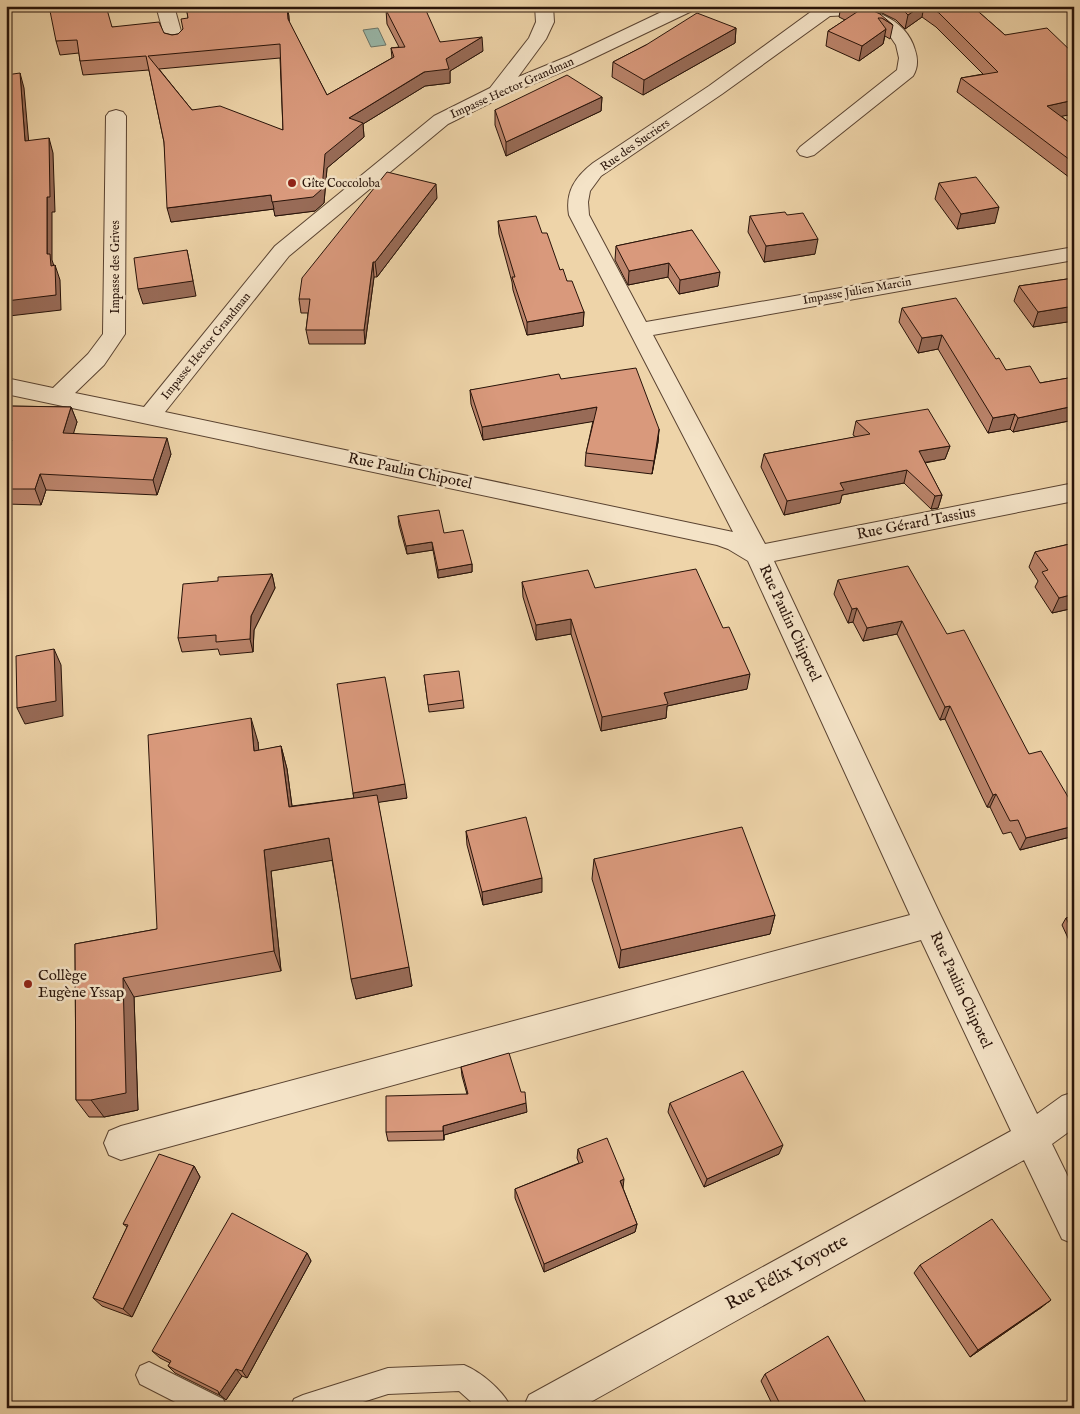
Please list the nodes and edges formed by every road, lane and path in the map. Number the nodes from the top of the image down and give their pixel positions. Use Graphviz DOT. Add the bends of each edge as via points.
graph roads {
  1 [pos="164,6"];
  2 [pos="544,6"];
  3 [pos="688,6"];
  4 [pos="175,42"];
  5 [pos="497,92"];
  6 [pos="116,116"];
  7 [pos="807,151"];
  8 [pos="1074,253"];
  9 [pos="640,330"];
  10 [pos="6,386"];
  11 [pos="58,396"];
  12 [pos="150,415"];
  13 [pos="1074,492"];
  14 [pos="758,555"];
  15 [pos="929,924"];
  16 [pos="1074,1108"];
  17 [pos="1031,1138"];
  18 [pos="121,1144"];
  19 [pos="1074,1227"];
  20 [pos="149,1374"];
  21 [pos="214,1408"];
  22 [pos="303,1408"];
  23 [pos="498,1408"];
  24 [pos="542,1408"];
  1 -- 4 [label="street"];
  2 -- 5 [label="street" via="545,22 536,39"];
  3 -- 5 [label="street, Impasse Hector Grandman" via="575,60"];
  5 -- 12 [label="street, Impasse Hector Grandman" via="441,120 282,251"];
  6 -- 11 [label="street, Impasse des Grives" via="114,334 109,346"];
  7 -- 9 [label="street, Rue des Sucriers" via="906,72 910,63 908,55 899,35 884,20 868,12 849,9 825,11 726,83 602,166 583,183 576,198 579,215"];
  8 -- 9 [label="street, Impasse Julien Marcin"];
  9 -- 14 [label="street, Rue des Sucriers"];
  10 -- 11 [label="street, Rue Paulin Chipotel"];
  11 -- 12 [label="street, Rue Paulin Chipotel"];
  12 -- 14 [label="street, Rue Paulin Chipotel" via="717,536 737,542"];
  13 -- 14 [label="street, Rue Gérard Tassius"];
  14 -- 15 [label="street, Rue Paulin Chipotel"];
  15 -- 17 [label="street, Rue Paulin Chipotel"];
  15 -- 18 [label="street"];
  16 -- 17 [label="street, Rue Félix Yoyotte"];
  17 -- 19 [label="street, Rue Paulin Chipotel"];
  17 -- 24 [label="street, Rue Félix Yoyotte"];
  20 -- 21 [label="lane"];
  22 -- 23 [label="lane" via="388,1381 464,1378"];
}
